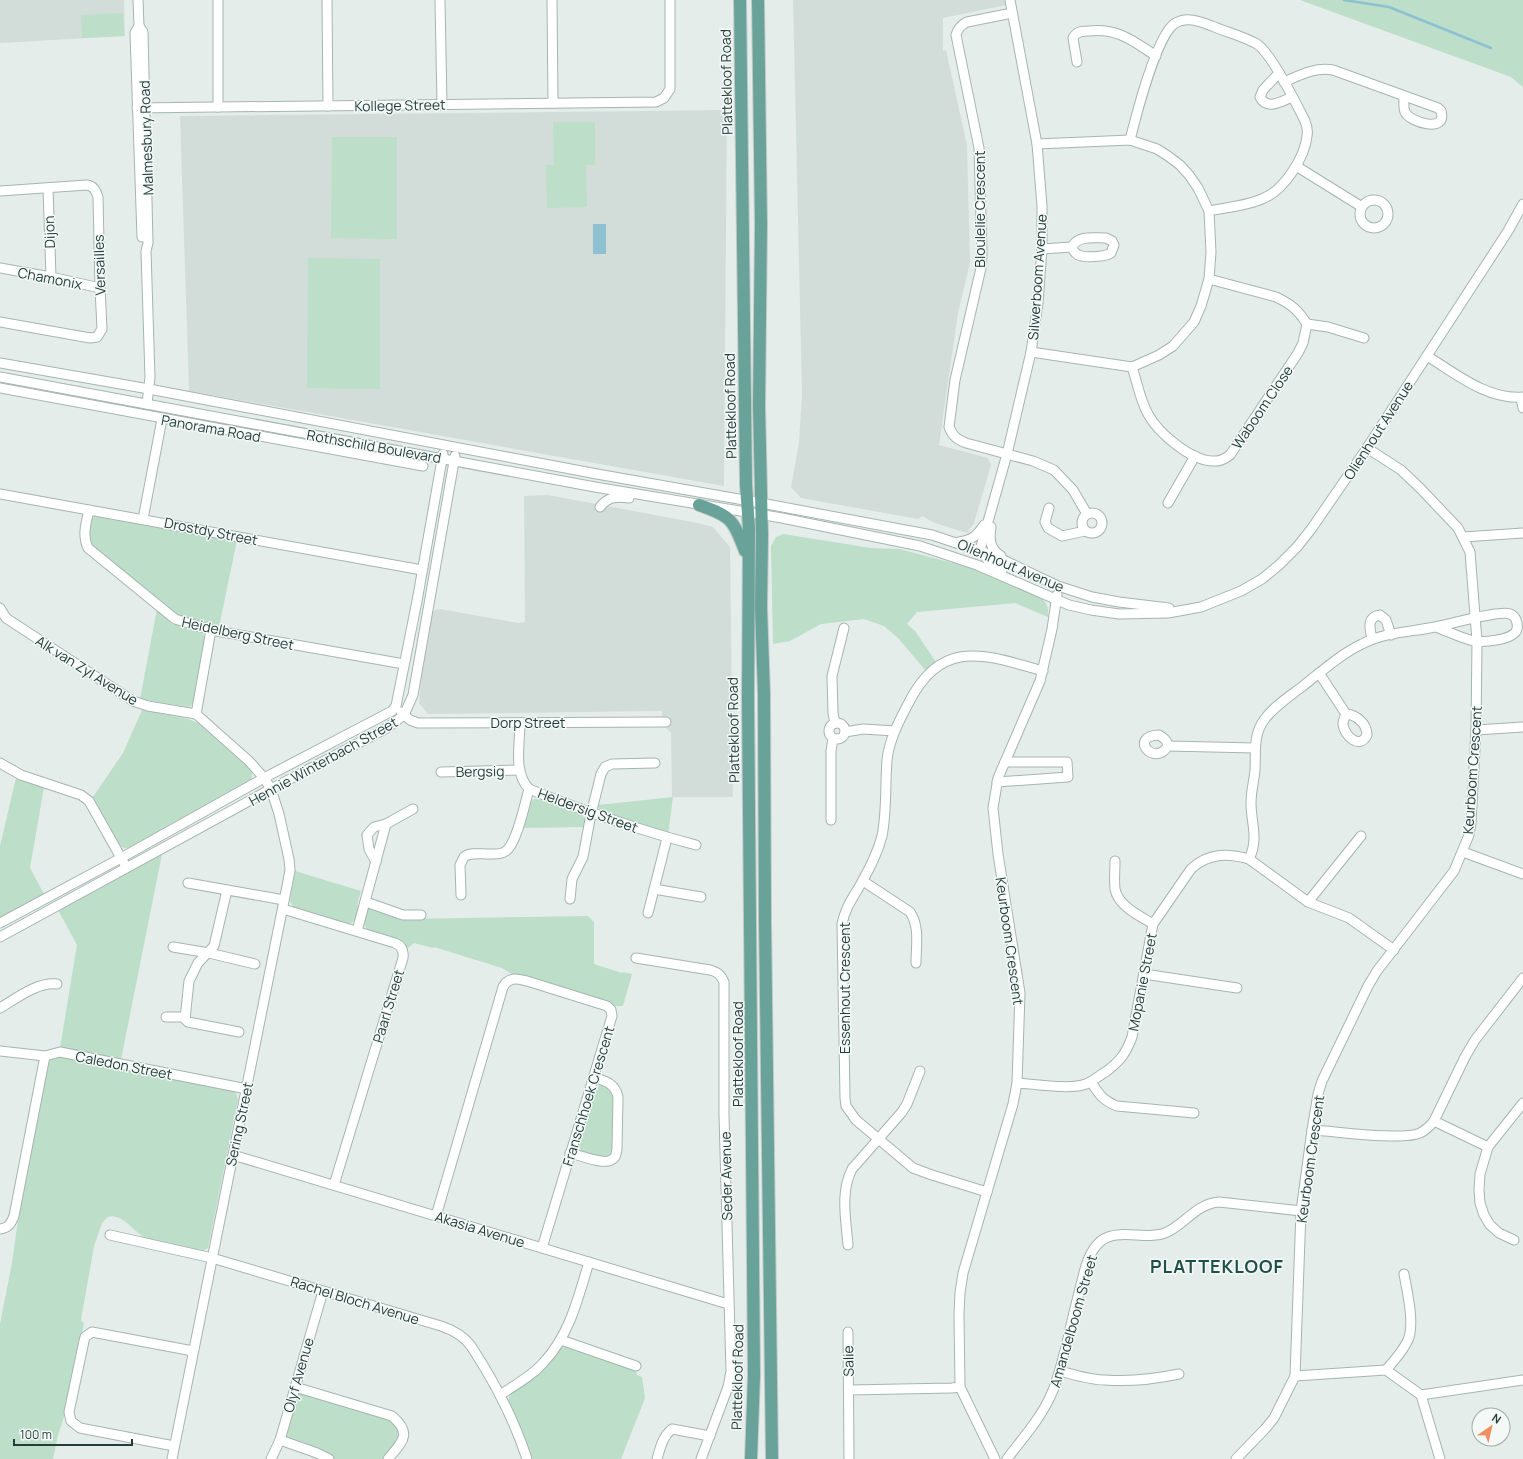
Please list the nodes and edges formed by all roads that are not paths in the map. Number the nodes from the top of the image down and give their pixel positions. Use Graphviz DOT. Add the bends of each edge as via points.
graph roads {
  1 [pos="138,0"];
  2 [pos="218,0"];
  3 [pos="327,0"];
  4 [pos="440,0"];
  5 [pos="552,0"];
  6 [pos="670,0"];
  7 [pos="740,0"];
  8 [pos="758,0"];
  9 [pos="1010,0"];
  10 [pos="1012,13"];
  11 [pos="1156,56"];
  12 [pos="1077,62"];
  13 [pos="1279,73"];
  14 [pos="1284,82"];
  15 [pos="1404,96"];
  16 [pos="1292,97"];
  17 [pos="553,103"];
  18 [pos="442,105"];
  19 [pos="328,106"];
  20 [pos="218,107"];
  21 [pos="141,108"];
  22 [pos="1130,140"];
  23 [pos="1037,144"];
  24 [pos="1296,166"];
  25 [pos="48,188"];
  26 [pos="0,191"];
  27 [pos="1523,204"];
  28 [pos="1362,207"];
  29 [pos="1210,211"];
  30 [pos="1072,247"];
  31 [pos="1042,249"];
  32 [pos="0,268"];
  33 [pos="51,277"];
  34 [pos="1209,279"];
  35 [pos="100,288"];
  36 [pos="0,322"];
  37 [pos="1307,324"];
  38 [pos="1364,338"];
  39 [pos="1031,352"];
  40 [pos="1427,356"];
  41 [pos="0,363"];
  42 [pos="1132,367"];
  43 [pos="0,377"];
  44 [pos="0,388"];
  45 [pos="149,389"];
  46 [pos="1522,398"];
  47 [pos="147,404"];
  48 [pos="1523,408"];
  49 [pos="162,419"];
  50 [pos="444,444"];
  51 [pos="456,447"];
  52 [pos="1367,448"];
  53 [pos="1007,454"];
  54 [pos="1195,456"];
  55 [pos="442,458"];
  56 [pos="454,460"];
  57 [pos="423,466"];
  58 [pos="0,494"];
  59 [pos="668,500"];
  60 [pos="747,500"];
  61 [pos="1168,503"];
  62 [pos="698,505"];
  63 [pos="600,507"];
  64 [pos="1049,508"];
  65 [pos="761,509"];
  66 [pos="89,510"];
  67 [pos="748,513"];
  68 [pos="1087,514"];
  69 [pos="990,517"];
  70 [pos="143,519"];
  71 [pos="1085,531"];
  72 [pos="1523,534"];
  73 [pos="1463,537"];
  74 [pos="957,542"];
  75 [pos="980,550"];
  76 [pos="952,556"];
  77 [pos="748,559"];
  78 [pos="1016,565"];
  79 [pos="422,570"];
  80 [pos="1020,584"];
  81 [pos="1058,586"];
  82 [pos="1057,600"];
  83 [pos="0,608"];
  84 [pos="1190,609"];
  85 [pos="1475,616"];
  86 [pos="1436,627"];
  87 [pos="844,628"];
  88 [pos="211,630"];
  89 [pos="1391,634"];
  90 [pos="1372,639"];
  91 [pos="1478,641"];
  92 [pos="404,664"];
  93 [pos="1043,671"];
  94 [pos="1319,673"];
  95 [pos="396,706"];
  96 [pos="196,714"];
  97 [pos="1346,714"];
  98 [pos="404,715"];
  99 [pos="666,722"];
  100 [pos="520,723"];
  101 [pos="835,724"];
  102 [pos="1523,727"];
  103 [pos="1476,730"];
  104 [pos="845,732"];
  105 [pos="895,732"];
  106 [pos="833,738"];
  107 [pos="1168,746"];
  108 [pos="1255,748"];
  109 [pos="1005,762"];
  110 [pos="0,763"];
  111 [pos="655,763"];
  112 [pos="519,770"];
  113 [pos="441,772"];
  114 [pos="264,778"];
  115 [pos="997,782"];
  116 [pos="529,789"];
  117 [pos="271,790"];
  118 [pos="413,809"];
  119 [pos="591,814"];
  120 [pos="831,820"];
  121 [pos="386,824"];
  122 [pos="1361,836"];
  123 [pos="667,838"];
  124 [pos="696,845"];
  125 [pos="1463,852"];
  126 [pos="121,858"];
  127 [pos="1249,859"];
  128 [pos="1115,861"];
  129 [pos="376,862"];
  130 [pos="127,868"];
  131 [pos="1523,874"];
  132 [pos="863,881"];
  133 [pos="188,883"];
  134 [pos="654,889"];
  135 [pos="226,890"];
  136 [pos="460,895"];
  137 [pos="702,897"];
  138 [pos="570,899"];
  139 [pos="366,902"];
  140 [pos="1308,902"];
  141 [pos="283,904"];
  142 [pos="648,912"];
  143 [pos="421,915"];
  144 [pos="0,923"];
  145 [pos="1153,924"];
  146 [pos="357,931"];
  147 [pos="0,937"];
  148 [pos="173,947"];
  149 [pos="1394,950"];
  150 [pos="208,952"];
  151 [pos="636,958"];
  152 [pos="916,963"];
  153 [pos="256,964"];
  154 [pos="1144,974"];
  155 [pos="1523,978"];
  156 [pos="57,984"];
  157 [pos="1237,988"];
  158 [pos="0,1008"];
  159 [pos="166,1017"];
  160 [pos="185,1017"];
  161 [pos="239,1032"];
  162 [pos="0,1051"];
  163 [pos="45,1056"];
  164 [pos="920,1071"];
  165 [pos="593,1077"];
  166 [pos="1091,1082"];
  167 [pos="1017,1083"];
  168 [pos="247,1088"];
  169 [pos="1523,1103"];
  170 [pos="1194,1113"];
  171 [pos="1434,1121"];
  172 [pos="1312,1130"];
  173 [pos="878,1139"];
  174 [pos="1488,1147"];
  175 [pos="570,1153"];
  176 [pos="232,1155"];
  177 [pos="334,1185"];
  178 [pos="987,1192"];
  179 [pos="1301,1211"];
  180 [pos="436,1216"];
  181 [pos="0,1229"];
  182 [pos="110,1235"];
  183 [pos="1514,1240"];
  184 [pos="848,1245"];
  185 [pos="542,1248"];
  186 [pos="212,1258"];
  187 [pos="589,1262"];
  188 [pos="1404,1274"];
  189 [pos="323,1291"];
  190 [pos="728,1304"];
  191 [pos="848,1332"];
  192 [pos="561,1340"];
  193 [pos="193,1351"];
  194 [pos="636,1366"];
  195 [pos="1386,1370"];
  196 [pos="1060,1371"];
  197 [pos="1179,1374"];
  198 [pos="1295,1376"];
  199 [pos="1523,1380"];
  200 [pos="295,1387"];
  201 [pos="960,1387"];
  202 [pos="849,1390"];
  203 [pos="500,1395"];
  204 [pos="1421,1395"];
  205 [pos="710,1436"];
  206 [pos="280,1440"];
  207 [pos="174,1446"];
  208 [pos="172,1459"];
  209 [pos="271,1459"];
  210 [pos="328,1459"];
  211 [pos="388,1459"];
  212 [pos="527,1459"];
  213 [pos="657,1459"];
  214 [pos="701,1459"];
  215 [pos="751,1459"];
  216 [pos="772,1459"];
  217 [pos="849,1459"];
  218 [pos="995,1459"];
  219 [pos="1008,1459"];
  220 [pos="1236,1459"];
  221 [pos="1440,1459"];
  1 -- 21 [label="street, Malmesbury Road" via="138,26 143,32"];
  2 -- 20 [label="street"];
  3 -- 19 [label="street"];
  4 -- 18 [label="street"];
  5 -- 17 [label="street"];
  6 -- 17 [label="street, Kollege Street" via="670,89 664,98 656,102"];
  7 -- 60 [label="main road, Plattekloof Road"];
  8 -- 65 [label="main road, Plattekloof Road"];
  9 -- 10 [label="street, Silwerboom Avenue"];
  10 -- 23 [label="street, Silwerboom Avenue"];
  10 -- 53 [label="street, Bloulelie Crescent" via="967,22 956,35 979,148 982,254 955,380 949,428 956,439"];
  11 -- 12 [label="street" via="1129,38 1117,33 1094,30 1080,32 1073,38"];
  11 -- 13 [label="street" via="1163,39 1174,24 1194,20 1258,45"];
  11 -- 22 [label="street"];
  13 -- 14 [label="street"];
  13 -- 16 [label="street" via="1260,97 1266,104"];
  14 -- 15 [label="street" via="1326,69"];
  14 -- 16 [label="street"];
  16 -- 24 [label="street" via="1308,129 1306,144"];
  17 -- 18 [label="street, Kollege Street"];
  18 -- 19 [label="street, Kollege Street"];
  19 -- 20 [label="street, Kollege Street"];
  20 -- 21 [label="street, Kollege Street"];
  21 -- 45 [label="street, Malmesbury Road" via="148,228 146,251"];
  22 -- 23 [label="street"];
  22 -- 29 [label="street" via="1157,149 1180,165 1198,188"];
  23 -- 31 [label="street, Silwerboom Avenue" via="1042,206"];
  24 -- 28 [label="street"];
  24 -- 29 [label="street" via="1281,186 1265,198"];
  25 -- 26 [label="street, Versailles"];
  25 -- 33 [label="street, Dijon"];
  25 -- 35 [label="street, Versailles" via="87,185 95,189 98,198"];
  27 -- 40 [label="street, Olienhout Avenue"];
  29 -- 34 [label="street"];
  30 -- 31 [label="street"];
  31 -- 39 [label="street, Silwerboom Avenue"];
  32 -- 33 [label="street, Chamonix"];
  33 -- 35 [label="street, Chamonix"];
  34 -- 37 [label="street" via="1281,299 1296,308"];
  34 -- 42 [label="street" via="1194,322 1184,335 1159,355"];
  35 -- 36 [label="street, Versailles" via="102,329 97,337 90,338"];
  37 -- 38 [label="street" via="1328,327"];
  37 -- 54 [label="street, Waboom Close" via="1298,353 1230,455 1216,461"];
  39 -- 42 [label="street"];
  39 -- 53 [label="street, Silwerboom Avenue"];
  40 -- 46 [label="street" via="1477,387 1492,393"];
  40 -- 52 [label="street, Olienhout Avenue"];
  41 -- 45 [label="street, Rothschild Boulevard"];
  42 -- 54 [label="street, Waboom Close" via="1147,412 1154,424 1176,445"];
  43 -- 47 [label="street, Rothschild Boulevard"];
  44 -- 49 [label="street, Panorama Road"];
  45 -- 47 [label="street, Malmesbury Road"];
  45 -- 50 [label="street, Rothschild Boulevard"];
  46 -- 48 [label="street"];
  47 -- 55 [label="street, Rothschild Boulevard"];
  49 -- 57 [label="street, Panorama Road"];
  49 -- 70 [label="street"];
  50 -- 51 [label="street, Rothschild Boulevard"];
  50 -- 55 [label="street, Hennie Winterbach Street"];
  51 -- 56 [label="street, Hennie Winterbach Street"];
  51 -- 60 [label="street, Rothschild Boulevard"];
  52 -- 73 [label="street, Keurboom Crescent" via="1390,461 1410,478 1451,520"];
  52 -- 84 [label="street, Olienhout Avenue" via="1312,528 1279,565 1241,591"];
  53 -- 68 [label="street" via="1054,470 1073,490"];
  53 -- 69 [label="street, Silwerboom Avenue"];
  54 -- 61 [label="street"];
  55 -- 56 [label="street, Rothschild Boulevard"];
  55 -- 79 [label="street, Hennie Winterbach Street"];
  56 -- 59 [label="street, Rothschild Boulevard"];
  56 -- 98 [label="street, Hennie Winterbach Street" via="413,695"];
  58 -- 66 [label="street, Drostdy Street"];
  59 -- 62 [label="street, Rothschild Boulevard"];
  59 -- 63 [label="street" via="613,497"];
  60 -- 65 [label="street, Rothschild Boulevard"];
  60 -- 67 [label="main road, Plattekloof Road"];
  62 -- 67 [label="street, Rothschild Boulevard"];
  62 -- 77 [label="main road" via="720,513 732,522"];
  64 -- 71 [label="street" via="1045,522 1048,528 1062,536"];
  65 -- 67 [label="street, Rothschild Boulevard"];
  65 -- 74 [label="street, Olienhout Avenue" via="902,528"];
  65 -- 76 [label="street, Olienhout Avenue" via="920,546"];
  65 -- 216 [label="main road, Plattekloof Road"];
  66 -- 70 [label="street, Drostdy Street"];
  66 -- 88 [label="street, Heidelberg Street" via="84,537 88,548 174,620"];
  67 -- 77 [label="main road, Plattekloof Road"];
  68 -- 71 [label="street" via="1082,522"];
  68 -- 71 [label="street" via="1094,513 1100,516 1102,526 1092,534"];
  69 -- 74 [label="street" via="978,535 968,541"];
  69 -- 75 [label="street, Silwerboom Avenue"];
  69 -- 78 [label="street" via="992,548"];
  70 -- 79 [label="street, Drostdy Street"];
  72 -- 73 [label="street"];
  73 -- 85 [label="street, Keurboom Crescent" via="1472,564"];
  74 -- 75 [label="street, Olienhout Avenue"];
  75 -- 76 [label="street" via="968,556"];
  75 -- 78 [label="street, Olienhout Avenue"];
  75 -- 80 [label="street" via="990,563"];
  76 -- 80 [label="street, Olienhout Avenue"];
  77 -- 215 [label="main road, Plattekloof Road" via="754,1375"];
  78 -- 81 [label="street, Olienhout Avenue"];
  79 -- 92 [label="street, Hennie Winterbach Street"];
  80 -- 82 [label="street, Olienhout Avenue"];
  81 -- 82 [label="street, Keurboom Crescent"];
  81 -- 84 [label="street, Olienhout Avenue" via="1092,597 1119,602"];
  82 -- 84 [label="street, Olienhout Avenue" via="1091,610 1119,614 1168,613"];
  82 -- 93 [label="street, Keurboom Crescent"];
  83 -- 96 [label="street, Alk van Zyl Avenue" via="12,622 133,700 148,706"];
  85 -- 86 [label="street"];
  85 -- 91 [label="street, Keurboom Crescent"];
  85 -- 91 [label="street" via="1509,614 1514,617 1517,626 1517,631 1510,637"];
  86 -- 89 [label="street"];
  86 -- 91 [label="street"];
  87 -- 101 [label="street" via="832,676"];
  88 -- 92 [label="street, Heidelberg Street"];
  88 -- 96 [label="street"];
  89 -- 90 [label="street"];
  89 -- 90 [label="street" via="1386,620 1380,615 1376,616 1370,624"];
  90 -- 94 [label="street"];
  91 -- 103 [label="street, Keurboom Crescent"];
  92 -- 95 [label="street, Hennie Winterbach Street"];
  93 -- 105 [label="street, Essenhout Crescent" via="980,655 948,661 932,670 919,684"];
  93 -- 109 [label="street, Keurboom Crescent"];
  94 -- 97 [label="street"];
  94 -- 108 [label="street" via="1264,721 1258,731"];
  95 -- 98 [label="street, Dorp Street"];
  95 -- 114 [label="street, Hennie Winterbach Street" via="388,714"];
  96 -- 114 [label="street" via="249,761"];
  98 -- 100 [label="street, Dorp Street" via="418,723"];
  98 -- 117 [label="street, Hennie Winterbach Street" via="387,728"];
  99 -- 100 [label="street, Dorp Street"];
  100 -- 112 [label="street, Heldersig Street"];
  101 -- 104 [label="street" via="844,727"];
  101 -- 106 [label="street" via="832,725 830,732"];
  102 -- 103 [label="street"];
  103 -- 125 [label="street, Keurboom Crescent" via="1471,823"];
  104 -- 105 [label="street" via="863,729"];
  104 -- 106 [label="street" via="841,738"];
  105 -- 132 [label="street, Essenhout Crescent" via="887,759 886,802 881,837"];
  106 -- 120 [label="street"];
  107 -- 108 [label="street"];
  108 -- 127 [label="street" via="1251,802 1255,840"];
  109 -- 115 [label="street, Keurboom Crescent"];
  109 -- 115 [label="street" via="1066,762 1068,777"];
  110 -- 126 [label="street" via="21,775 81,795 89,801"];
  111 -- 119 [label="street" via="612,764 605,767"];
  112 -- 113 [label="street, Bergsig"];
  112 -- 116 [label="street, Heldersig Street" via="523,782"];
  114 -- 117 [label="street"];
  114 -- 126 [label="street, Hennie Winterbach Street"];
  115 -- 167 [label="street, Keurboom Crescent" via="993,808 994,826 1020,993"];
  116 -- 119 [label="street, Heldersig Street"];
  116 -- 136 [label="street" via="516,833 508,850 498,854 470,854 464,857 460,865"];
  117 -- 130 [label="street, Hennie Winterbach Street"];
  117 -- 141 [label="street, Sering Street" via="290,865"];
  118 -- 121 [label="street"];
  119 -- 123 [label="street, Heldersig Street"];
  119 -- 138 [label="street" via="583,858 572,879"];
  121 -- 129 [label="street"];
  121 -- 129 [label="street" via="374,827 367,835 369,849"];
  122 -- 140 [label="street"];
  123 -- 124 [label="street, Heldersig Street"];
  123 -- 134 [label="street"];
  125 -- 131 [label="street"];
  125 -- 149 [label="street, Keurboom Crescent" via="1454,871"];
  126 -- 130 [label="street"];
  126 -- 144 [label="street, Hennie Winterbach Street"];
  127 -- 140 [label="street, Mopanie Street"];
  127 -- 145 [label="street, Mopanie Street" via="1216,856 1198,862"];
  128 -- 145 [label="street" via="1115,889 1119,898 1125,906"];
  129 -- 139 [label="street"];
  130 -- 147 [label="street, Hennie Winterbach Street"];
  132 -- 152 [label="street" via="910,912 914,918"];
  132 -- 173 [label="street, Essenhout Crescent" via="848,905 842,924 845,1098 850,1113"];
  133 -- 135 [label="street, Paarl Street"];
  134 -- 137 [label="street"];
  134 -- 142 [label="street"];
  135 -- 141 [label="street, Paarl Street"];
  135 -- 150 [label="street" via="216,940"];
  139 -- 143 [label="street" via="403,915"];
  139 -- 146 [label="street"];
  140 -- 149 [label="street, Mopanie Street" via="1349,918"];
  141 -- 146 [label="street, Paarl Street"];
  141 -- 168 [label="street, Sering Street"];
  145 -- 154 [label="street, Mopanie Street"];
  146 -- 177 [label="street, Paarl Street" via="395,943 401,947 403,954"];
  148 -- 150 [label="street"];
  149 -- 172 [label="street, Keurboom Crescent" via="1368,986 1327,1070 1318,1094"];
  150 -- 153 [label="street"];
  150 -- 160 [label="street" via="198,963 189,980"];
  151 -- 190 [label="street, Seder Avenue" via="710,970 717,972 724,982"];
  154 -- 157 [label="street"];
  154 -- 166 [label="street, Mopanie Street" via="1127,1051 1117,1063"];
  155 -- 171 [label="street" via="1475,1040"];
  156 -- 158 [label="street" via="42,985"];
  159 -- 160 [label="street"];
  160 -- 161 [label="street" via="188,1022"];
  162 -- 163 [label="street, Caledon Street"];
  163 -- 168 [label="street, Caledon Street" via="60,1052"];
  163 -- 181 [label="street" via="14,1216 12,1223"];
  164 -- 173 [label="street" via="907,1104"];
  165 -- 175 [label="street, Franschhoek Crescent"];
  165 -- 175 [label="street" via="616,1089 616,1156 605,1162"];
  165 -- 180 [label="street, Franschhoek Crescent" via="612,1016 611,1010 607,1006 517,978 506,982"];
  166 -- 167 [label="street, Mopanie Street" via="1078,1086"];
  166 -- 170 [label="street" via="1099,1095 1116,1106"];
  167 -- 178 [label="street, Keurboom Crescent"];
  168 -- 176 [label="street, Sering Street"];
  169 -- 174 [label="street"];
  171 -- 172 [label="street" via="1428,1128 1412,1135 1391,1136"];
  171 -- 174 [label="street"];
  172 -- 179 [label="street, Keurboom Crescent"];
  173 -- 178 [label="street, Essenhout Crescent" via="913,1168"];
  173 -- 184 [label="street" via="852,1169 847,1179 845,1189"];
  174 -- 183 [label="street" via="1480,1174 1480,1203 1490,1224 1499,1233"];
  175 -- 185 [label="street, Franschhoek Crescent"];
  176 -- 177 [label="street, Akasia Avenue"];
  176 -- 186 [label="street, Sering Street"];
  177 -- 180 [label="street, Akasia Avenue"];
  178 -- 201 [label="street, Keurboom Crescent" via="963,1273 960,1293"];
  179 -- 196 [label="street, Amandelboom Street" via="1209,1203 1163,1234 1107,1237 1094,1248 1085,1268"];
  179 -- 198 [label="street, Keurboom Crescent"];
  180 -- 185 [label="street, Akasia Avenue"];
  182 -- 186 [label="street, Rachel Bloch Avenue"];
  185 -- 187 [label="street, Akasia Avenue"];
  186 -- 189 [label="street, Rachel Bloch Avenue"];
  186 -- 193 [label="street, Sering Street"];
  187 -- 190 [label="street, Akasia Avenue"];
  187 -- 192 [label="street" via="572,1317"];
  188 -- 195 [label="street" via="1410,1317 1409,1338 1405,1347"];
  189 -- 200 [label="street, Olyf Avenue"];
  189 -- 203 [label="street, Rachel Bloch Avenue" via="454,1331 471,1346"];
  190 -- 205 [label="street, Seder Avenue" via="731,1371 728,1387"];
  191 -- 202 [label="street, Salie"];
  192 -- 194 [label="street"];
  192 -- 203 [label="street" via="536,1370"];
  193 -- 207 [label="street, Sering Street"];
  193 -- 207 [label="street" via="92,1332 85,1337 69,1412 71,1421 80,1428"];
  195 -- 198 [label="street"];
  195 -- 204 [label="street"];
  196 -- 197 [label="street" via="1105,1380 1158,1378"];
  196 -- 219 [label="street, Amandelboom Street" via="1050,1398"];
  198 -- 220 [label="street, Keurboom Crescent" via="1274,1418"];
  199 -- 204 [label="street"];
  200 -- 206 [label="street, Olyf Avenue"];
  200 -- 211 [label="street" via="392,1416 401,1424 404,1433 403,1440"];
  201 -- 202 [label="street"];
  201 -- 218 [label="street, Keurboom Crescent"];
  202 -- 217 [label="street, Salie"];
  203 -- 212 [label="street, Rachel Bloch Avenue"];
  204 -- 221 [label="street"];
  205 -- 213 [label="street" via="672,1429 664,1438"];
  205 -- 214 [label="street, Seder Avenue"];
  206 -- 209 [label="street, Olyf Avenue"];
  206 -- 210 [label="street"];
  207 -- 208 [label="street, Sering Street"];
}
